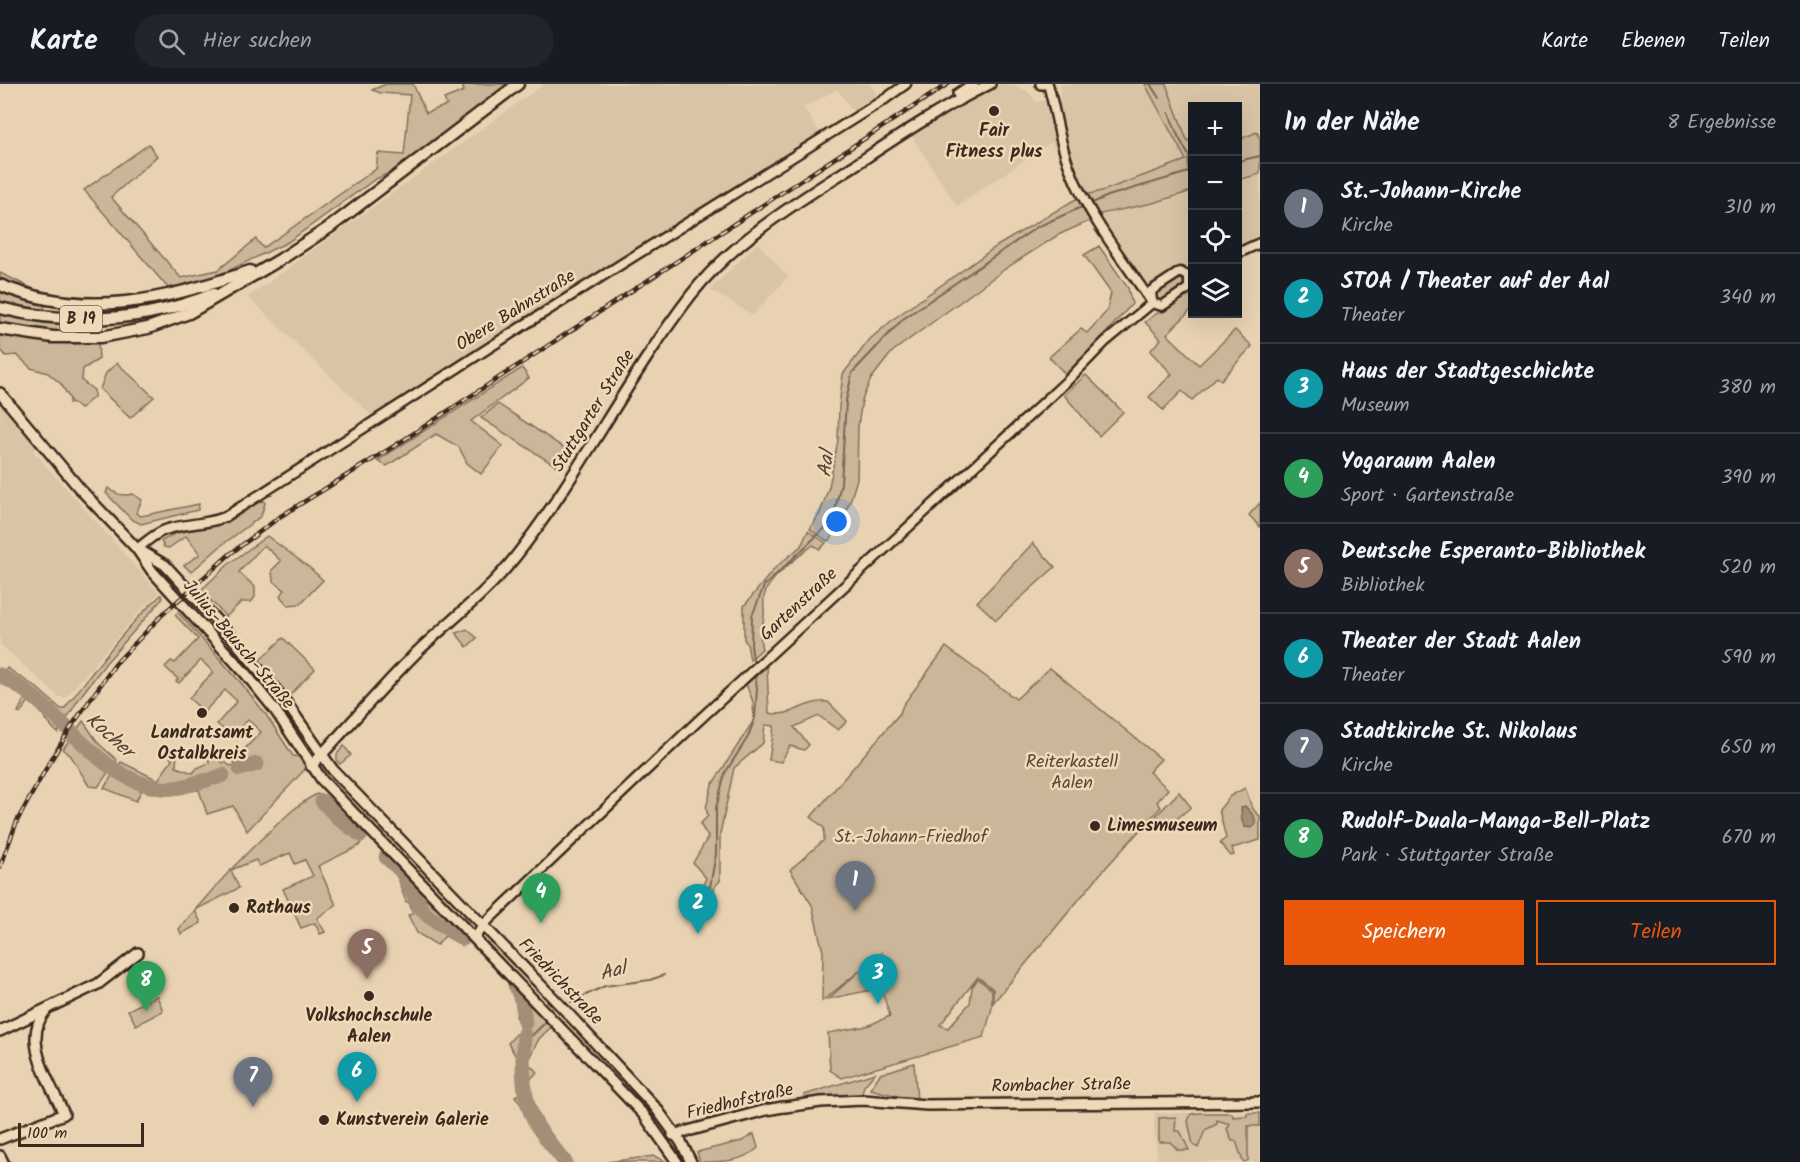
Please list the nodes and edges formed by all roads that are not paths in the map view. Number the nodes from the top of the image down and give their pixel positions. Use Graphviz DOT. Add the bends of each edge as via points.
graph roads {
  1 [pos="518,84"];
  2 [pos="906,84"];
  3 [pos="974,84"];
  4 [pos="990,84"];
  5 [pos="1041,84"];
  6 [pos="1047,84"];
  7 [pos="937,111"];
  8 [pos="1260,243"];
  9 [pos="1242,250"];
  10 [pos="281,259"];
  11 [pos="1188,275"];
  12 [pos="0,285"];
  13 [pos="1188,288"];
  14 [pos="201,298"];
  15 [pos="1152,303"];
  16 [pos="0,308"];
  17 [pos="0,329"];
  18 [pos="0,393"];
  19 [pos="137,549"];
  20 [pos="322,754"];
  21 [pos="311,766"];
  22 [pos="483,925"];
  23 [pos="475,938"];
  24 [pos="138,953"];
  25 [pos="46,1010"];
  26 [pos="0,1031"];
  27 [pos="863,1100"];
  28 [pos="650,1102"];
  29 [pos="1260,1102"];
  30 [pos="639,1110"];
  31 [pos="676,1134"];
  32 [pos="661,1137"];
  33 [pos="0,1139"];
  34 [pos="0,1156"];
  35 [pos="3,1162"];
  36 [pos="677,1162"];
  37 [pos="691,1162"];
  1 -- 10 [label="highway, B 19" via="330,227"];
  2 -- 19 [label="street, Obere Bahnstraße" via="225,517 167,529"];
  3 -- 7 [label="main road, Stuttgarter Straße"];
  4 -- 7 [label="main road, Stuttgarter Straße"];
  5 -- 6 [label="main road"];
  6 -- 15 [label="street" via="1066,157 1081,194"];
  7 -- 20 [label="main road, Stuttgarter Straße" via="776,217 706,278 655,344 575,472 515,557 388,682"];
  8 -- 9 [label="street"];
  10 -- 14 [label="highway"];
  10 -- 14 [label="highway, B 19" via="245,280"];
  11 -- 15 [label="street, Gartenstraße" via="1179,272 1151,291"];
  12 -- 14 [label="highway" via="50,300 84,305"];
  13 -- 15 [label="street, Gartenstraße" via="1162,306"];
  14 -- 16 [label="highway, B 19" via="162,310 86,320"];
  14 -- 17 [label="highway" via="170,321 124,333 77,338"];
  15 -- 22 [label="street, Gartenstraße" via="1105,342 750,672"];
  18 -- 19 [label="main road, Julius-Bausch-Straße" via="80,489"];
  19 -- 20 [label="main road, Julius-Bausch-Straße" via="165,565 230,635 285,701"];
  19 -- 21 [label="main road, Julius-Bausch-Straße" via="267,701"];
  20 -- 21 [label="main road, Stuttgarter Straße"];
  20 -- 22 [label="main road, Friedrichstraße"];
  21 -- 23 [label="main road, Friedrichstraße"];
  22 -- 23 [label="street, Gartenstraße"];
  22 -- 28 [label="main road, Friedrichstraße"];
  23 -- 30 [label="main road, Friedrichstraße"];
  24 -- 25 [label="main road" via="98,984"];
  25 -- 26 [label="main road"];
  25 -- 33 [label="main road" via="36,1026 35,1039 64,1114"];
  27 -- 29 [label="main road, Rombacher Straße" via="927,1105"];
  27 -- 31 [label="main road, Friedhofstraße" via="821,1101 766,1110"];
  28 -- 30 [label="main road" via="646,1111"];
  28 -- 31 [label="main road, Friedrichstraße"];
  30 -- 32 [label="main road, Friedrichstraße"];
  31 -- 32 [label="main road, Friedhofstraße"];
  31 -- 37 [label="main road, Friedrichstraße"];
  32 -- 36 [label="main road, Friedrichstraße"];
  34 -- 35 [label="main road"];
}
